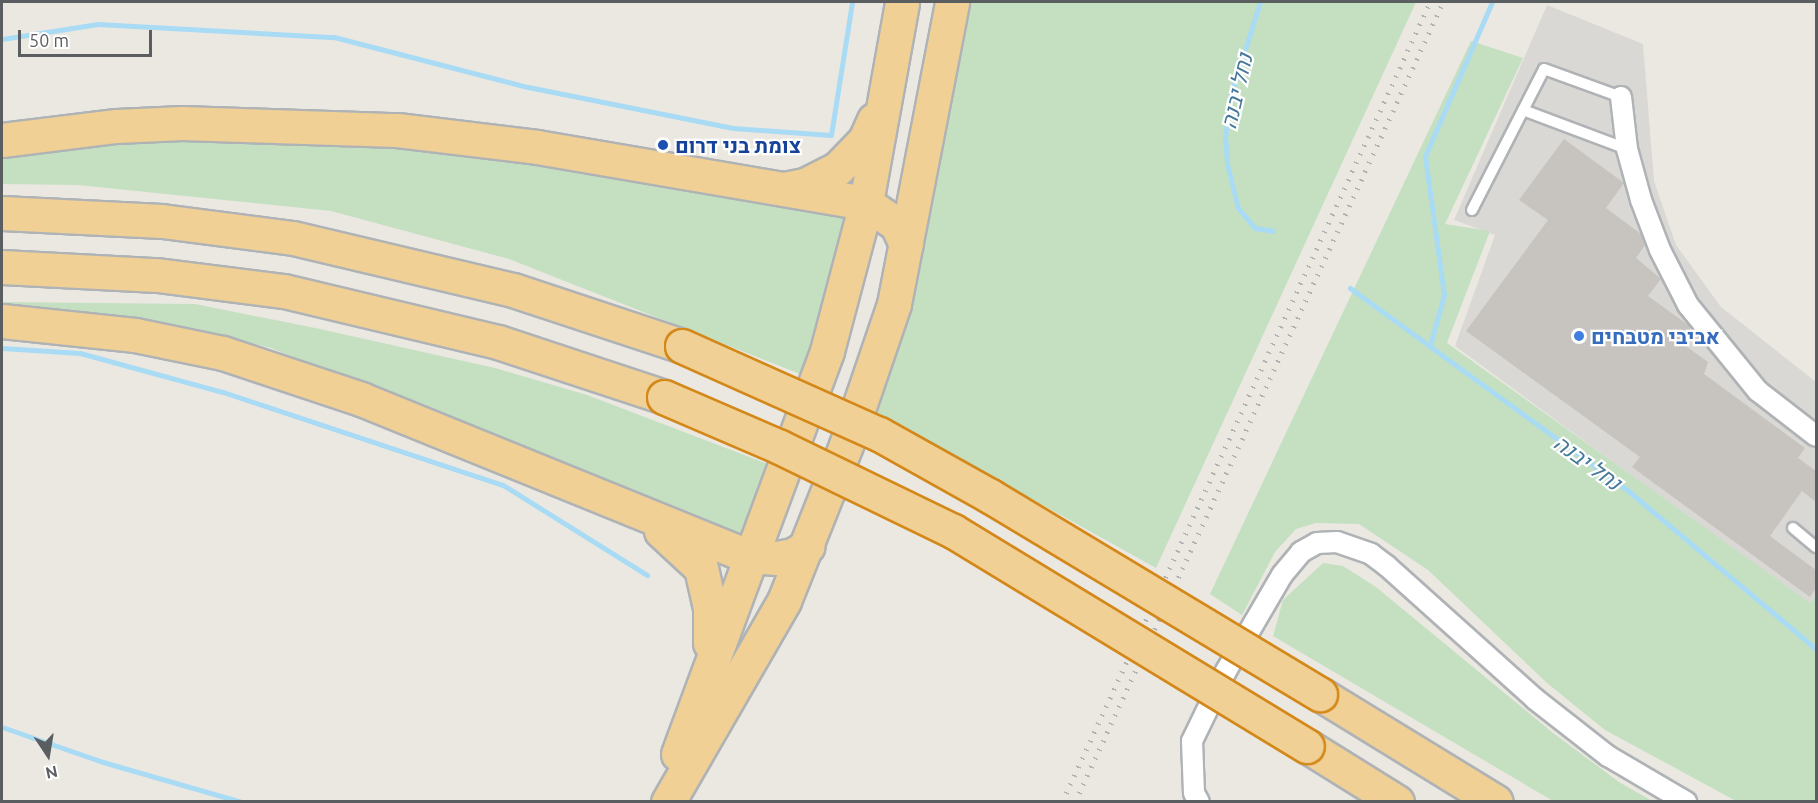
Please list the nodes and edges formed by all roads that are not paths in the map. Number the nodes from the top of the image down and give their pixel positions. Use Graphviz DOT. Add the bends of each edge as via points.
graph roads {
  1 [pos="902,2"];
  2 [pos="952,2"];
  3 [pos="886,87"];
  4 [pos="1621,97"];
  5 [pos="1523,110"];
  6 [pos="2,140"];
  7 [pos="1627,149"];
  8 [pos="774,190"];
  9 [pos="866,203"];
  10 [pos="1472,210"];
  11 [pos="2,213"];
  12 [pos="906,244"];
  13 [pos="2,267"];
  14 [pos="2,321"];
  15 [pos="1816,436"];
  16 [pos="632,512"];
  17 [pos="1793,528"];
  18 [pos="808,546"];
  19 [pos="1816,547"];
  20 [pos="748,556"];
  21 [pos="708,672"];
  22 [pos="1393,799"];
  23 [pos="661,801"];
  24 [pos="668,801"];
  25 [pos="1199,801"];
  26 [pos="1496,801"];
  27 [pos="1686,801"];
  1 -- 3 [label="highway"];
  2 -- 12 [label="highway"];
  3 -- 8 [label="highway" via="864,140 853,156 805,185"];
  3 -- 9 [label="highway"];
  4 -- 5 [label="lane" via="1544,69"];
  4 -- 7 [label="street"];
  5 -- 7 [label="lane"];
  5 -- 10 [label="lane"];
  6 -- 8 [label="highway" via="116,126 182,123 397,129 537,147"];
  7 -- 15 [label="street" via="1660,250 1688,305 1758,391"];
  8 -- 9 [label="highway"];
  9 -- 12 [label="highway" via="897,225"];
  9 -- 20 [label="highway" via="827,351 801,428"];
  11 -- 26 [label="highway, bridge" via="162,221 293,238 513,290 682,346 879,434 990,496"];
  12 -- 18 [label="highway" via="894,304 876,360"];
  13 -- 22 [label="highway, bridge" via="157,275 284,291 498,342 664,397 833,471 953,531"];
  14 -- 16 [label="highway" via="165,340 263,364 361,399"];
  16 -- 20 [label="highway"];
  16 -- 21 [label="highway" via="669,536 701,568 710,608"];
  17 -- 19 [label="lane"];
  18 -- 20 [label="highway" via="762,560"];
  18 -- 24 [label="highway" via="784,601"];
  20 -- 21 [label="highway"];
  21 -- 23 [label="highway"];
  25 -- 27 [label="street" via="1194,793 1192,741 1226,671 1282,575 1301,552 1317,543 1336,542 1371,554 1535,699 1608,756"];
}
